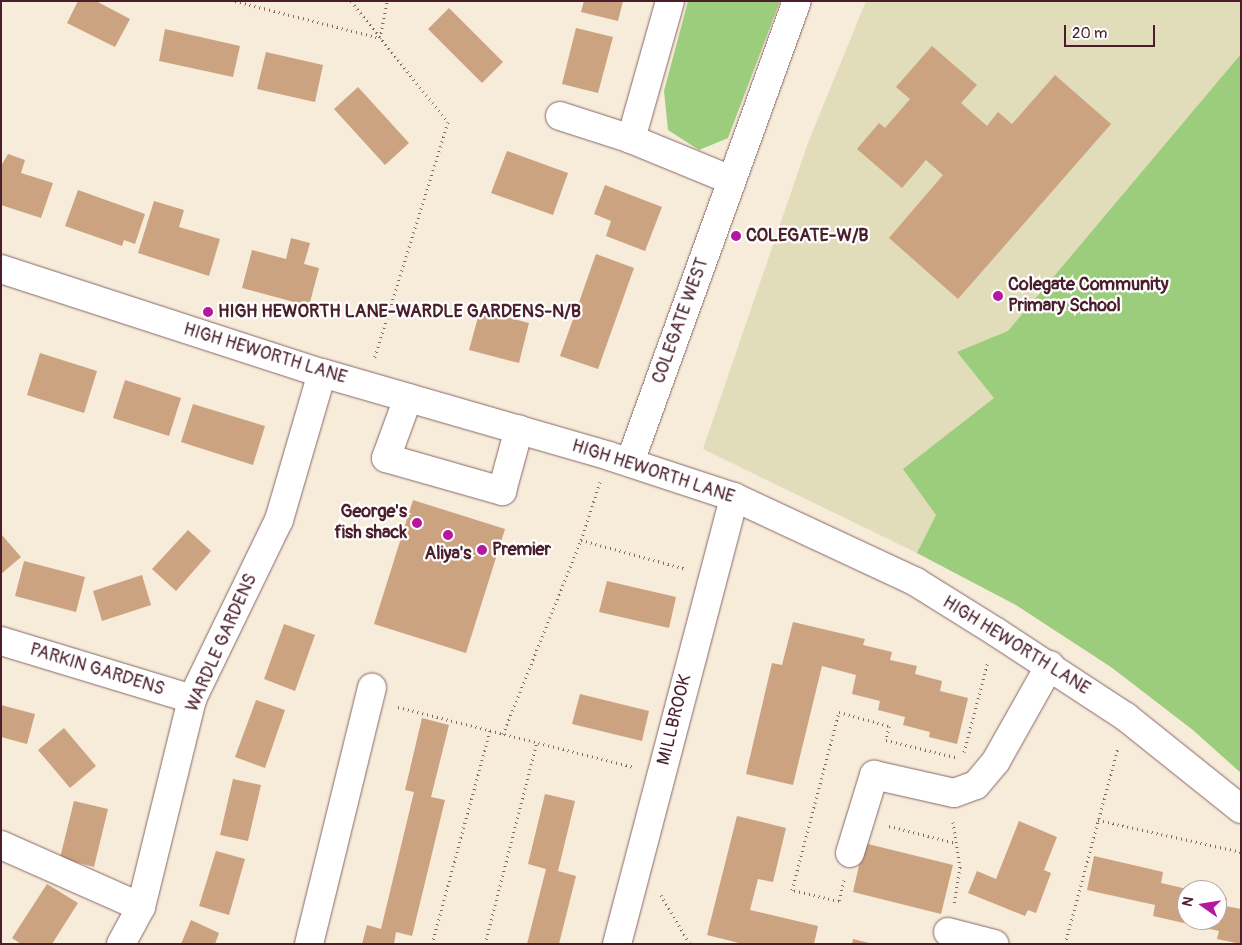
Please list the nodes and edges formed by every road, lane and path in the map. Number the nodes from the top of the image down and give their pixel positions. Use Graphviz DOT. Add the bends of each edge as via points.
graph roads {
  1 [pos="235,1"];
  2 [pos="351,1"];
  3 [pos="387,1"];
  4 [pos="670,1"];
  5 [pos="797,1"];
  6 [pos="380,38"];
  7 [pos="560,116"];
  8 [pos="631,139"];
  9 [pos="732,180"];
  10 [pos="1,269"];
  11 [pos="322,373"];
  12 [pos="366,386"];
  13 [pos="408,398"];
  14 [pos="519,429"];
  15 [pos="619,459"];
  16 [pos="734,497"];
  17 [pos="581,540"];
  18 [pos="711,575"];
  19 [pos="1,641"];
  20 [pos="1050,665"];
  21 [pos="370,694"];
  22 [pos="192,699"];
  23 [pos="1126,717"];
  24 [pos="490,730"];
  25 [pos="503,734"];
  26 [pos="537,742"];
  27 [pos="661,774"];
  28 [pos="1241,809"];
  29 [pos="861,818"];
  30 [pos="1098,820"];
  31 [pos="956,843"];
  32 [pos="1,845"];
  33 [pos="1241,852"];
  34 [pos="850,853"];
  35 [pos="640,858"];
  36 [pos="141,907"];
  37 [pos="948,932"];
  38 [pos="121,944"];
  39 [pos="309,944"];
  40 [pos="432,944"];
  41 [pos="485,944"];
  42 [pos="617,944"];
  43 [pos="690,944"];
  44 [pos="994,944"];
  45 [pos="1065,944"];
  1 -- 6 [label="path"];
  2 -- 6 [label="path"];
  3 -- 6 [label="path"];
  4 -- 8 [label="street"];
  5 -- 9 [label="street, COLEGATE WEST"];
  6 -- 12 [label="path" via="448,122"];
  7 -- 8 [label="street"];
  8 -- 9 [label="street"];
  9 -- 15 [label="street, COLEGATE WEST"];
  10 -- 11 [label="street, HIGH HEWORTH LANE"];
  11 -- 12 [label="street, HIGH HEWORTH LANE"];
  11 -- 22 [label="street, WARDLE GARDENS" via="279,520"];
  12 -- 13 [label="street, HIGH HEWORTH LANE"];
  13 -- 14 [label="street, HIGH HEWORTH LANE"];
  13 -- 14 [label="street" via="386,458 502,491"];
  14 -- 15 [label="street, HIGH HEWORTH LANE"];
  15 -- 16 [label="street, HIGH HEWORTH LANE"];
  15 -- 17 [label="path"];
  16 -- 18 [label="street, MILLBROOK"];
  16 -- 20 [label="street, HIGH HEWORTH LANE" via="916,582"];
  17 -- 18 [label="path"];
  17 -- 25 [label="path"];
  18 -- 27 [label="street, MILLBROOK"];
  19 -- 22 [label="street, PARKIN GARDENS"];
  20 -- 23 [label="street, HIGH HEWORTH LANE"];
  20 -- 29 [label="street" via="996,761 976,785 954,793 874,775"];
  21 -- 24 [label="path"];
  21 -- 39 [label="street"];
  22 -- 36 [label="street, WARDLE GARDENS"];
  23 -- 28 [label="street, HIGH HEWORTH LANE"];
  23 -- 30 [label="path"];
  24 -- 25 [label="path"];
  24 -- 40 [label="path"];
  25 -- 26 [label="path"];
  26 -- 27 [label="path"];
  26 -- 41 [label="path"];
  27 -- 35 [label="street, MILLBROOK"];
  29 -- 31 [label="path"];
  29 -- 34 [label="street"];
  30 -- 33 [label="path"];
  30 -- 45 [label="path"];
  32 -- 36 [label="street"];
  35 -- 42 [label="street, MILLBROOK"];
  35 -- 43 [label="path"];
  36 -- 38 [label="street, WARDLE GARDENS"];
  37 -- 44 [label="street"];
}
